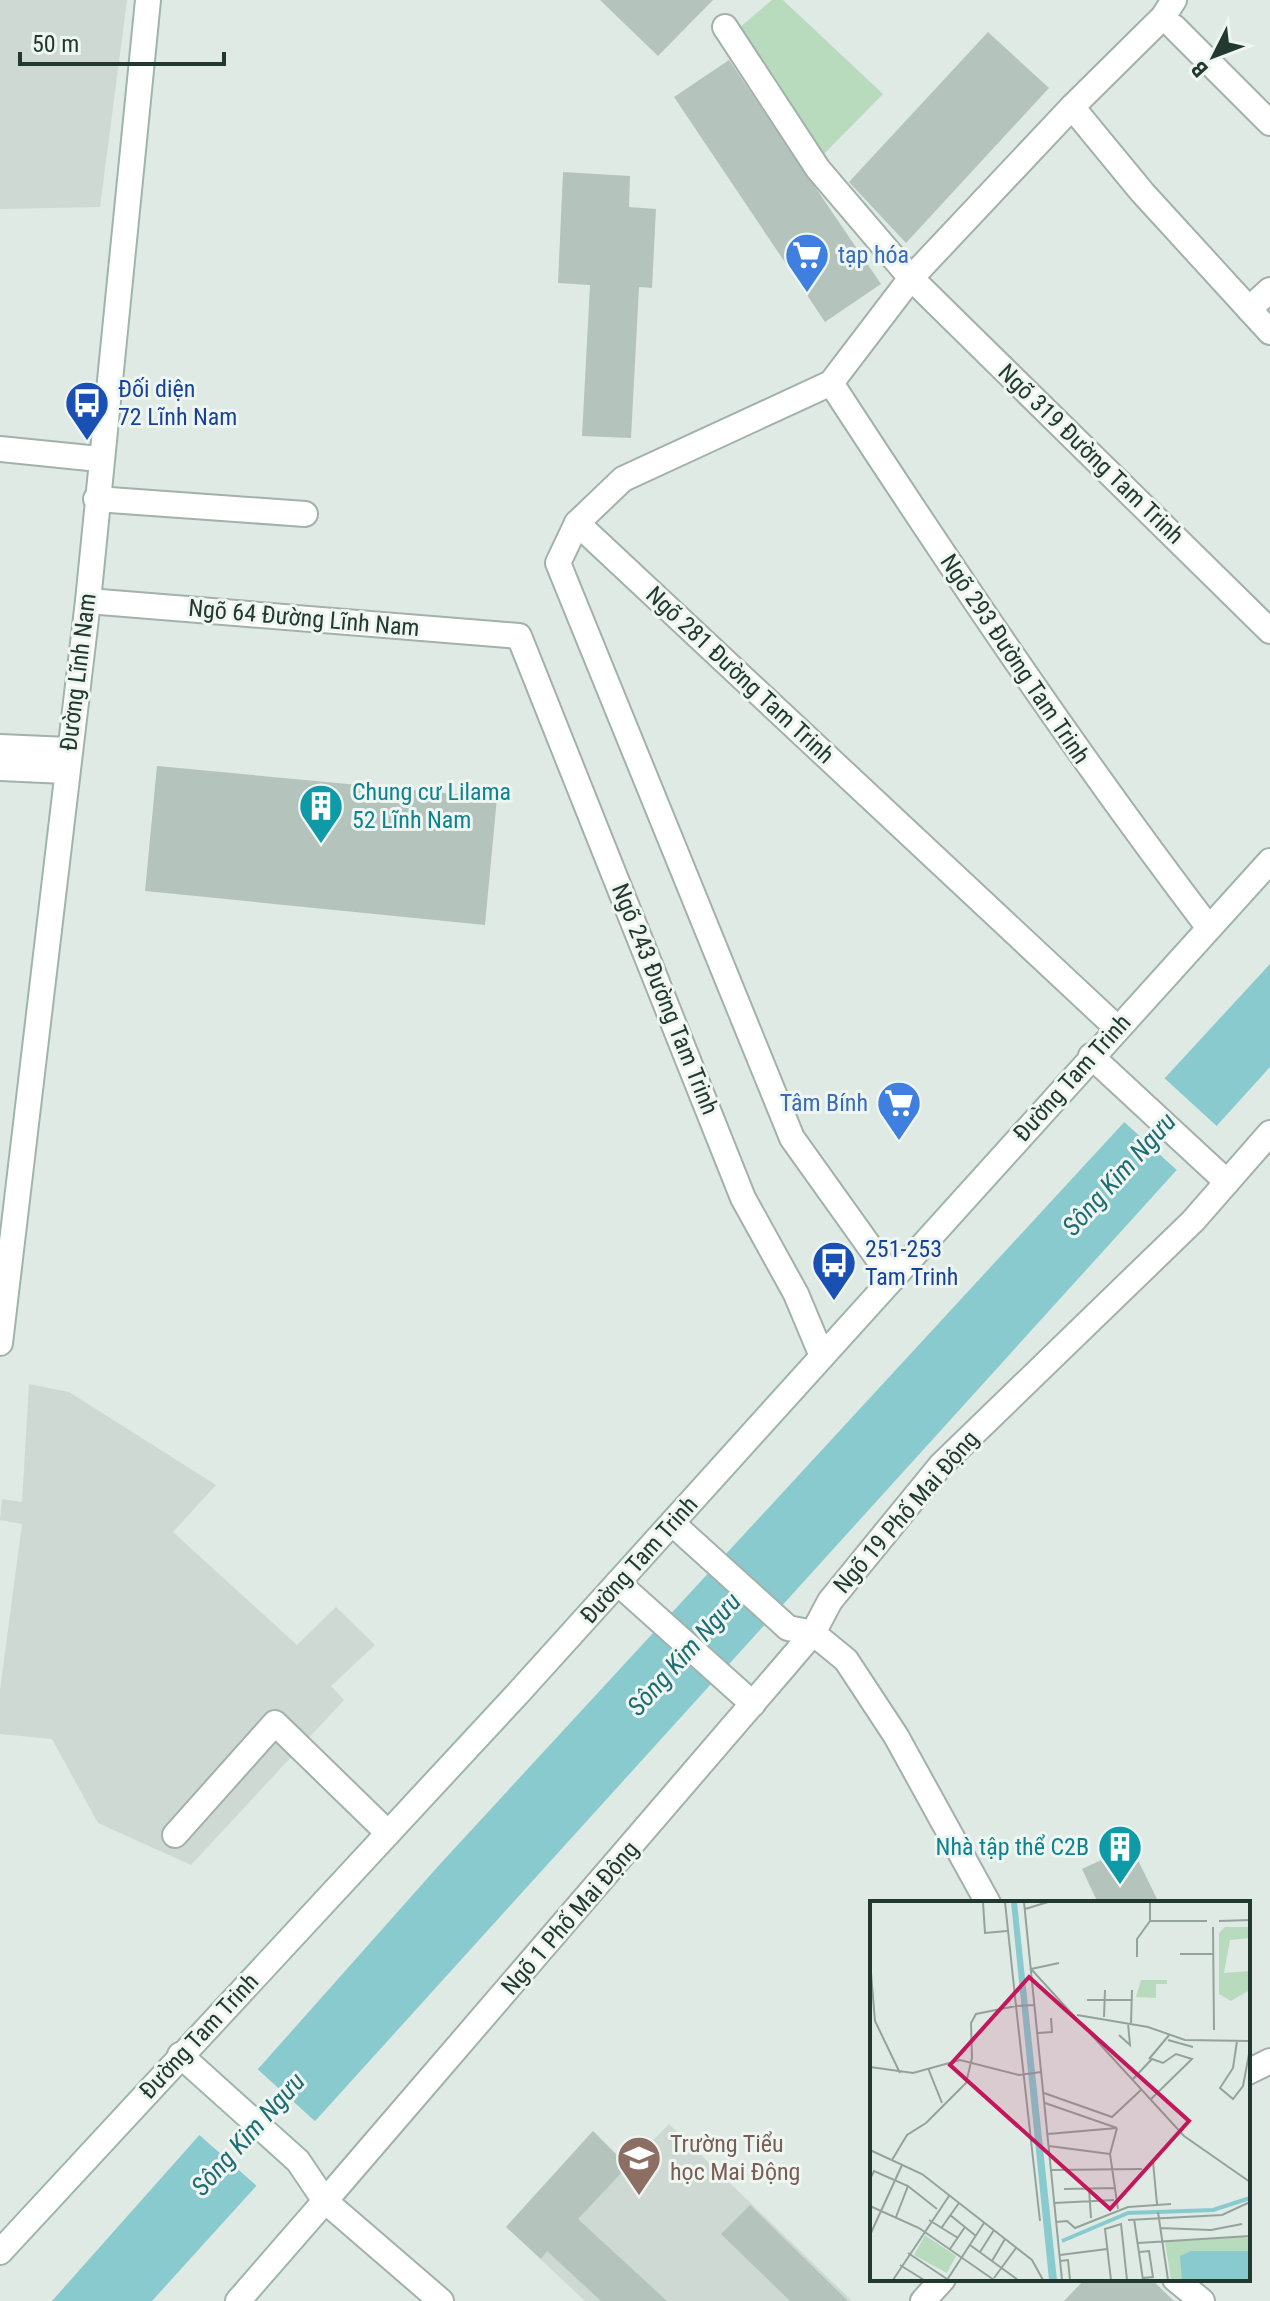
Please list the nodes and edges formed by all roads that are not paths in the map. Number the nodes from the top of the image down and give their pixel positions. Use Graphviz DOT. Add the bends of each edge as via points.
graph roads {
  1 [pos="148,0"];
  2 [pos="1174,0"];
  3 [pos="725,27"];
  4 [pos="1174,27"];
  5 [pos="1072,107"];
  6 [pos="1270,123"];
  7 [pos="911,278"];
  8 [pos="1270,290"];
  9 [pos="1249,309"];
  10 [pos="1270,332"];
  11 [pos="831,383"];
  12 [pos="0,449"];
  13 [pos="99,459"];
  14 [pos="96,499"];
  15 [pos="305,514"];
  16 [pos="577,523"];
  17 [pos="88,601"];
  18 [pos="1270,631"];
  19 [pos="519,636"];
  20 [pos="0,747"];
  21 [pos="67,760"];
  22 [pos="0,768"];
  23 [pos="1270,861"];
  24 [pos="1209,928"];
  25 [pos="1117,1028"];
  26 [pos="1091,1056"];
  27 [pos="1270,1133"];
  28 [pos="1227,1182"];
  29 [pos="892,1278"];
  30 [pos="0,1343"];
  31 [pos="822,1356"];
  32 [pos="672,1523"];
  33 [pos="618,1583"];
  34 [pos="813,1633"];
  35 [pos="753,1704"];
  36 [pos="388,1833"];
  37 [pos="175,1835"];
  38 [pos="987,1901"];
  39 [pos="180,2055"];
  40 [pos="1270,2061"];
  41 [pos="1250,2071"];
  42 [pos="325,2201"];
  43 [pos="0,2252"];
  44 [pos="941,2281"];
  45 [pos="1177,2281"];
  46 [pos="238,2301"];
  47 [pos="441,2301"];
  48 [pos="923,2301"];
  49 [pos="1202,2301"];
  1 -- 13 [label="street, Đường Lĩnh Nam"];
  2 -- 5 [label="street"];
  3 -- 7 [label="street, Ngõ 319 Đường Tam Trinh" via="818,169"];
  4 -- 6 [label="street"];
  5 -- 7 [label="street"];
  5 -- 9 [label="street"];
  7 -- 11 [label="street"];
  7 -- 18 [label="street, Ngõ 319 Đường Tam Trinh"];
  8 -- 9 [label="street"];
  9 -- 10 [label="street"];
  11 -- 16 [label="street" via="623,479"];
  11 -- 24 [label="street, Ngõ 293 Đường Tam Trinh" via="999,639"];
  12 -- 13 [label="street"];
  13 -- 14 [label="street, Đường Lĩnh Nam"];
  14 -- 15 [label="street"];
  14 -- 17 [label="street, Đường Lĩnh Nam"];
  16 -- 25 [label="street, Ngõ 281 Đường Tam Trinh"];
  16 -- 29 [label="street" via="558,563 792,1138"];
  17 -- 19 [label="street, Ngõ 64 Đường Lĩnh Nam"];
  17 -- 21 [label="street, Đường Lĩnh Nam"];
  19 -- 31 [label="street, Ngõ 243 Đường Tam Trinh" via="743,1198 796,1294"];
  20 -- 21 [label="street"];
  21 -- 22 [label="street"];
  21 -- 30 [label="street, Đường Lĩnh Nam"];
  23 -- 24 [label="street, Đường Tam Trinh"];
  24 -- 25 [label="street, Đường Tam Trinh"];
  25 -- 26 [label="street, Đường Tam Trinh"];
  26 -- 28 [label="street"];
  26 -- 29 [label="street, Đường Tam Trinh"];
  27 -- 28 [label="street, Ngõ 19 Phố Mai Động"];
  28 -- 34 [label="street, Ngõ 19 Phố Mai Động" via="941,1465 830,1601"];
  29 -- 31 [label="street, Đường Tam Trinh"];
  31 -- 32 [label="street, Đường Tam Trinh"];
  32 -- 33 [label="street, Đường Tam Trinh"];
  32 -- 34 [label="street" via="788,1628"];
  33 -- 35 [label="street"];
  33 -- 36 [label="street, Đường Tam Trinh"];
  34 -- 35 [label="street, Ngõ 1 Phố Mai Động"];
  34 -- 38 [label="street" via="860,1678"];
  35 -- 42 [label="street, Ngõ 1 Phố Mai Động"];
  36 -- 37 [label="street" via="275,1723"];
  36 -- 39 [label="street, Đường Tam Trinh"];
  39 -- 42 [label="street" via="298,2161"];
  39 -- 43 [label="street, Đường Tam Trinh"];
  40 -- 41 [label="street"];
  42 -- 46 [label="street"];
  42 -- 47 [label="street"];
  44 -- 48 [label="street"];
  45 -- 49 [label="street"];
}
